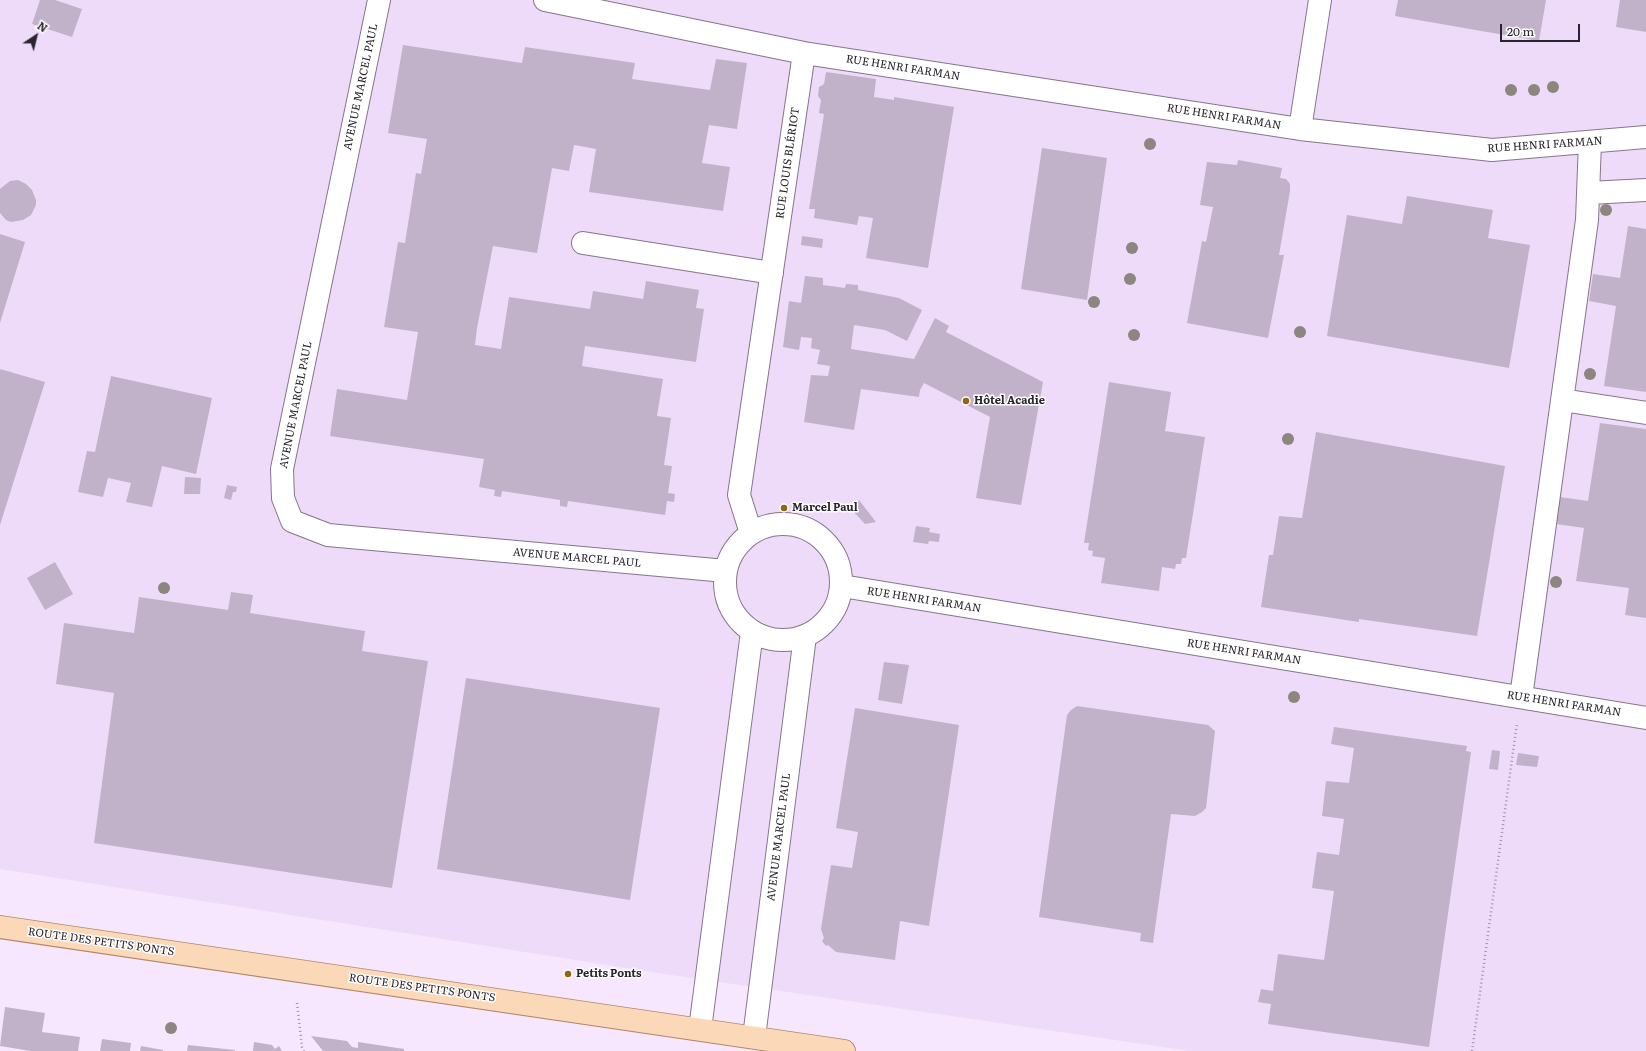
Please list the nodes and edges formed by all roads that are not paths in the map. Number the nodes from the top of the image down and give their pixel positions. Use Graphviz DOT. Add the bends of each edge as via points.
graph roads {
  1 [pos="379,0"];
  2 [pos="545,0"];
  3 [pos="1320,0"];
  4 [pos="804,53"];
  5 [pos="1300,129"];
  6 [pos="1646,137"];
  7 [pos="1590,142"];
  8 [pos="1646,190"];
  9 [pos="1589,193"];
  10 [pos="582,243"];
  11 [pos="772,273"];
  12 [pos="1562,400"];
  13 [pos="1646,413"];
  14 [pos="751,533"];
  15 [pos="726,571"];
  16 [pos="842,586"];
  17 [pos="752,632"];
  18 [pos="805,636"];
  19 [pos="1521,697"];
  20 [pos="1646,718"];
  21 [pos="0,927"];
  22 [pos="700,1029"];
  23 [pos="754,1037"];
  24 [pos="844,1051"];
  1 -- 15 [label="street, AVENUE MARCEL PAUL" via="282,469 283,498 292,521 328,535"];
  2 -- 4 [label="street"];
  3 -- 5 [label="street"];
  4 -- 5 [label="street, RUE HENRI FARMAN"];
  4 -- 11 [label="street, RUE LOUIS BLÉRIOT"];
  5 -- 7 [label="street, RUE HENRI FARMAN" via="1492,150"];
  6 -- 7 [label="street, RUE HENRI FARMAN"];
  7 -- 9 [label="street"];
  8 -- 9 [label="street"];
  9 -- 12 [label="street"];
  10 -- 11 [label="street"];
  11 -- 14 [label="street, RUE LOUIS BLÉRIOT" via="740,495"];
  12 -- 13 [label="street"];
  12 -- 19 [label="street"];
  14 -- 15 [label="street" via="734,550"];
  14 -- 16 [label="street" via="770,524 786,523 813,531 834,552 841,572"];
  15 -- 17 [label="street" via="725,585 729,604 737,618"];
  16 -- 18 [label="street" via="834,611 822,627"];
  16 -- 19 [label="street, RUE HENRI FARMAN"];
  17 -- 18 [label="street" via="780,641"];
  17 -- 22 [label="street"];
  18 -- 23 [label="street, AVENUE MARCEL PAUL"];
  19 -- 20 [label="street, RUE HENRI FARMAN"];
  21 -- 22 [label="main road, ROUTE DES PETITS PONTS"];
  22 -- 23 [label="main road, ROUTE DES PETITS PONTS"];
  23 -- 24 [label="main road, ROUTE DES PETITS PONTS"];
}
